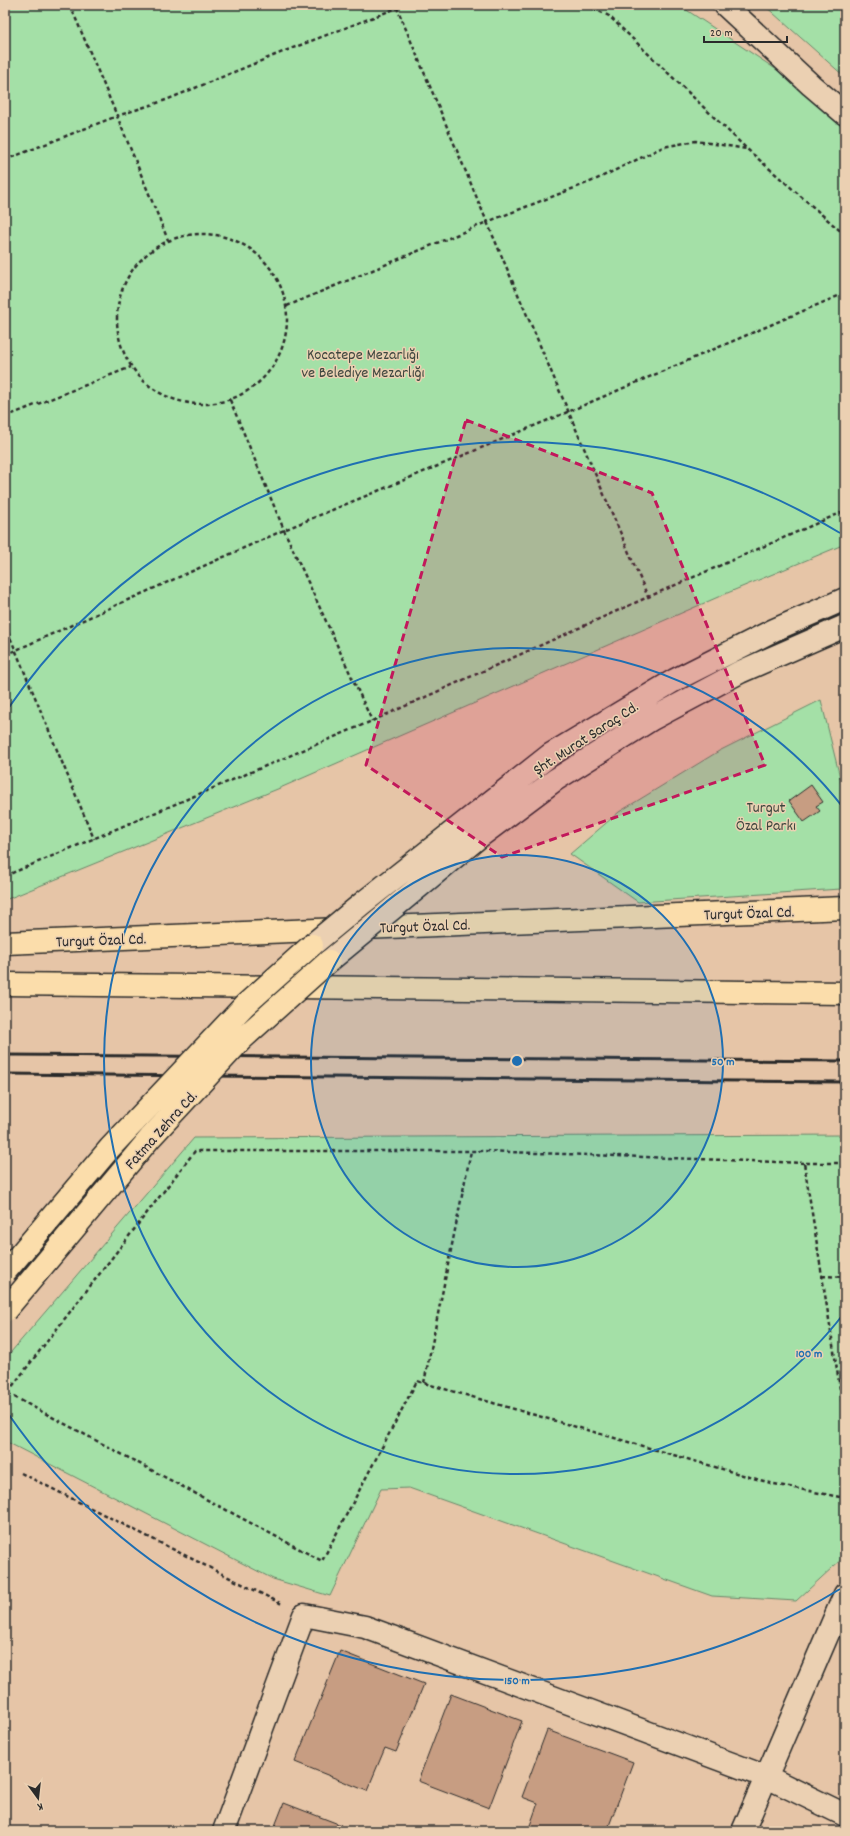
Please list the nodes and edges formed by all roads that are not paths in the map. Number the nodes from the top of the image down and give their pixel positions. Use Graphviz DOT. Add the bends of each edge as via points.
graph roads {
  1 [pos="725,5"];
  2 [pos="845,114"];
  3 [pos="845,599"];
  4 [pos="845,626"];
  5 [pos="845,908"];
  6 [pos="5,943"];
  7 [pos="312,945"];
  8 [pos="329,961"];
  9 [pos="5,984"];
  10 [pos="845,993"];
  11 [pos="5,1272"];
  12 [pos="5,1311"];
  13 [pos="845,1594"];
  14 [pos="766,1777"];
  15 [pos="845,1815"];
  16 [pos="224,1831"];
  17 [pos="743,1831"];
  1 -- 2 [label="street"];
  3 -- 7 [label="street, Şht. Murat Saraç Cd., bridge" via="774,630 675,680 550,755"];
  4 -- 8 [label="street, Şht. Murat Saraç Cd., bridge" via="740,672 652,720 555,780 479,836"];
  5 -- 6 [label="main road, Turgut Özal Cd."];
  7 -- 11 [label="main road, Fatma Zehra Cd., bridge" via="245,1006 110,1148"];
  8 -- 12 [label="main road, Fatma Zehra Cd., bridge" via="241,1040 155,1132"];
  9 -- 10 [label="main road"];
  13 -- 14 [label="street"];
  14 -- 15 [label="street"];
  14 -- 16 [label="street" via="364,1628 304,1615"];
  14 -- 17 [label="street"];
}
